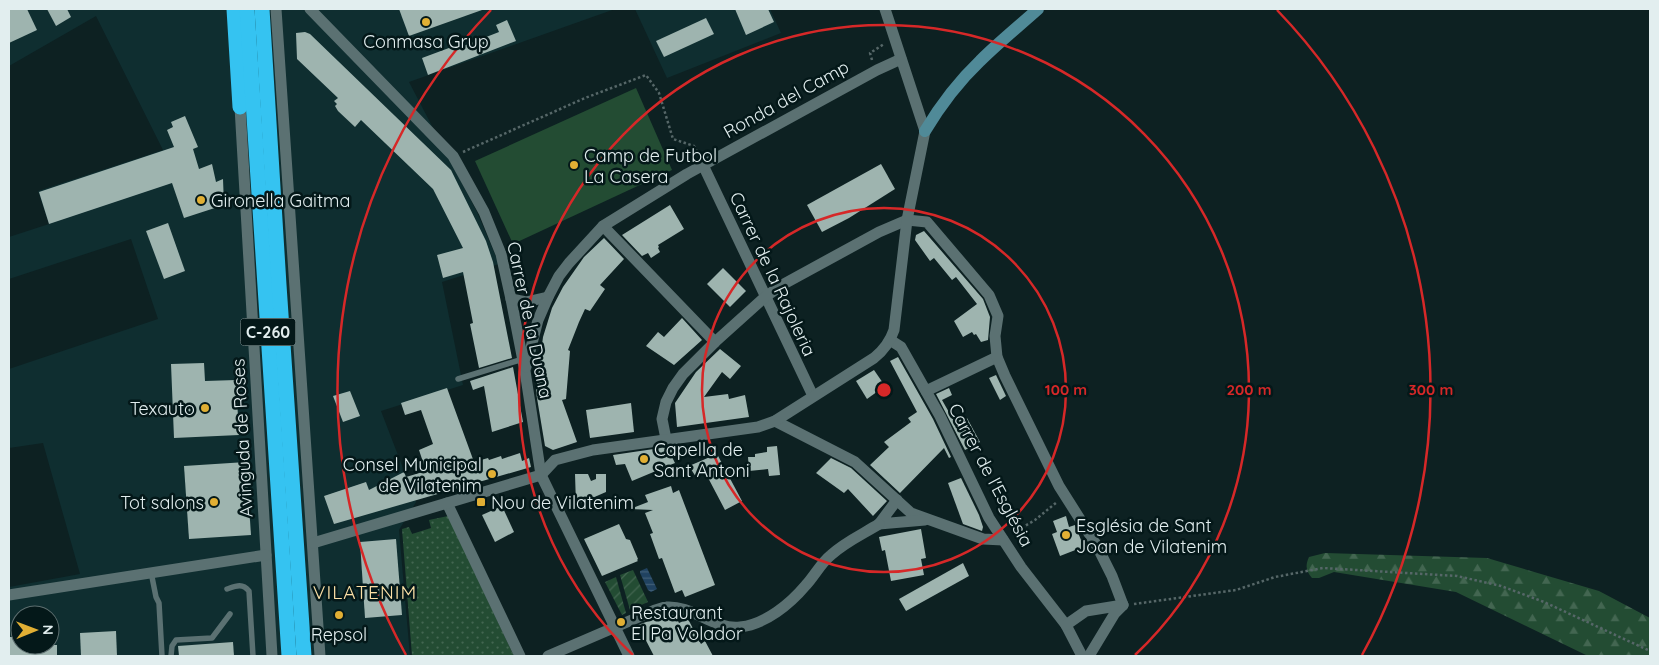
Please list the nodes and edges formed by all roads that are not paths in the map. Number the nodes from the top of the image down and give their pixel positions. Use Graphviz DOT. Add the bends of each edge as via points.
graph roads {
  1 [pos="227,9"];
  2 [pos="234,9"];
  3 [pos="247,9"];
  4 [pos="262,9"];
  5 [pos="276,9"];
  6 [pos="310,9"];
  7 [pos="885,9"];
  8 [pos="1038,9"];
  9 [pos="902,59"];
  10 [pos="240,107"];
  11 [pos="925,131"];
  12 [pos="703,165"];
  13 [pos="907,220"];
  14 [pos="603,226"];
  15 [pos="548,297"];
  16 [pos="765,297"];
  17 [pos="511,299"];
  18 [pos="890,340"];
  19 [pos="715,342"];
  20 [pos="997,357"];
  21 [pos="523,359"];
  22 [pos="525,371"];
  23 [pos="458,379"];
  24 [pos="926,391"];
  25 [pos="812,396"];
  26 [pos="775,421"];
  27 [pos="666,439"];
  28 [pos="541,475"];
  29 [pos="897,500"];
  30 [pos="447,503"];
  31 [pos="928,519"];
  32 [pos="879,524"];
  33 [pos="1003,540"];
  34 [pos="313,543"];
  35 [pos="266,555"];
  36 [pos="151,572"];
  37 [pos="227,589"];
  38 [pos="9,595"];
  39 [pos="1123,605"];
  40 [pos="230,614"];
  41 [pos="1066,626"];
  42 [pos="616,628"];
  43 [pos="162,656"];
  44 [pos="171,656"];
  45 [pos="253,656"];
  46 [pos="272,656"];
  47 [pos="289,656"];
  48 [pos="304,656"];
  49 [pos="320,656"];
  50 [pos="520,656"];
  51 [pos="548,656"];
  52 [pos="629,656"];
  53 [pos="1082,656"];
  54 [pos="1089,656"];
  1 -- 10 [label="street, Avinguda de Roses" via="232,75"];
  2 -- 10 [label="highway"];
  3 -- 47 [label="highway, C-260"];
  4 -- 48 [label="highway, C-260"];
  5 -- 34 [label="street"];
  6 -- 17 [label="street, Carrer de la Duana" via="453,156 484,212 501,254"];
  7 -- 9 [label="street"];
  8 -- 11 [label="street" via="980,61 945,100"];
  9 -- 11 [label="street"];
  9 -- 12 [label="street, Ronda del Camp"];
  10 -- 35 [label="street, Avinguda de Roses"];
  11 -- 13 [label="street"];
  12 -- 14 [label="street, Ronda del Camp"];
  12 -- 16 [label="street, Carrer de la Rajoleria"];
  13 -- 16 [label="street" via="879,232"];
  13 -- 18 [label="street" via="894,330"];
  13 -- 20 [label="street" via="927,222 989,295 998,316 995,336"];
  14 -- 15 [label="street, Ronda del Camp" via="569,263"];
  14 -- 19 [label="street"];
  15 -- 17 [label="street" via="526,302"];
  15 -- 22 [label="street, Ronda del Camp" via="538,320"];
  16 -- 19 [label="street"];
  16 -- 25 [label="street, Carrer de la Rajoleria"];
  17 -- 21 [label="street, Carrer de la Duana"];
  18 -- 24 [label="street, Carrer de l'Església" via="901,347"];
  18 -- 25 [label="street" via="874,358"];
  19 -- 27 [label="street" via="673,388 662,419"];
  20 -- 24 [label="street"];
  20 -- 39 [label="street" via="1059,486 1097,546"];
  21 -- 22 [label="street, Carrer de la Duana"];
  21 -- 23 [label="lane"];
  22 -- 28 [label="street, Carrer de la Duana"];
  24 -- 33 [label="street, Carrer de l'Església"];
  25 -- 26 [label="street"];
  26 -- 27 [label="street" via="758,427"];
  26 -- 29 [label="street" via="855,462"];
  27 -- 28 [label="street" via="593,450 555,460"];
  28 -- 30 [label="street"];
  28 -- 42 [label="street, Carrer de la Duana"];
  29 -- 31 [label="street" via="911,513"];
  29 -- 32 [label="street"];
  30 -- 34 [label="street"];
  30 -- 50 [label="street"];
  31 -- 32 [label="street"];
  31 -- 33 [label="street" via="983,539"];
  32 -- 42 [label="street" via="830,555 806,586 784,606 753,625 724,626 681,609 667,607"];
  33 -- 41 [label="street, Carrer de l'Església"];
  34 -- 49 [label="street"];
  35 -- 36 [label="street"];
  35 -- 46 [label="street, Avinguda de Roses"];
  36 -- 38 [label="street"];
  36 -- 43 [label="lane" via="159,603"];
  37 -- 45 [label="lane" via="240,585 249,591"];
  39 -- 41 [label="street" via="1086,611"];
  39 -- 54 [label="street" via="1114,613"];
  40 -- 44 [label="lane" via="212,638 176,640"];
  41 -- 53 [label="street, Carrer de l'Església"];
  42 -- 51 [label="street"];
  42 -- 52 [label="street, Carrer de la Duana"];
}
